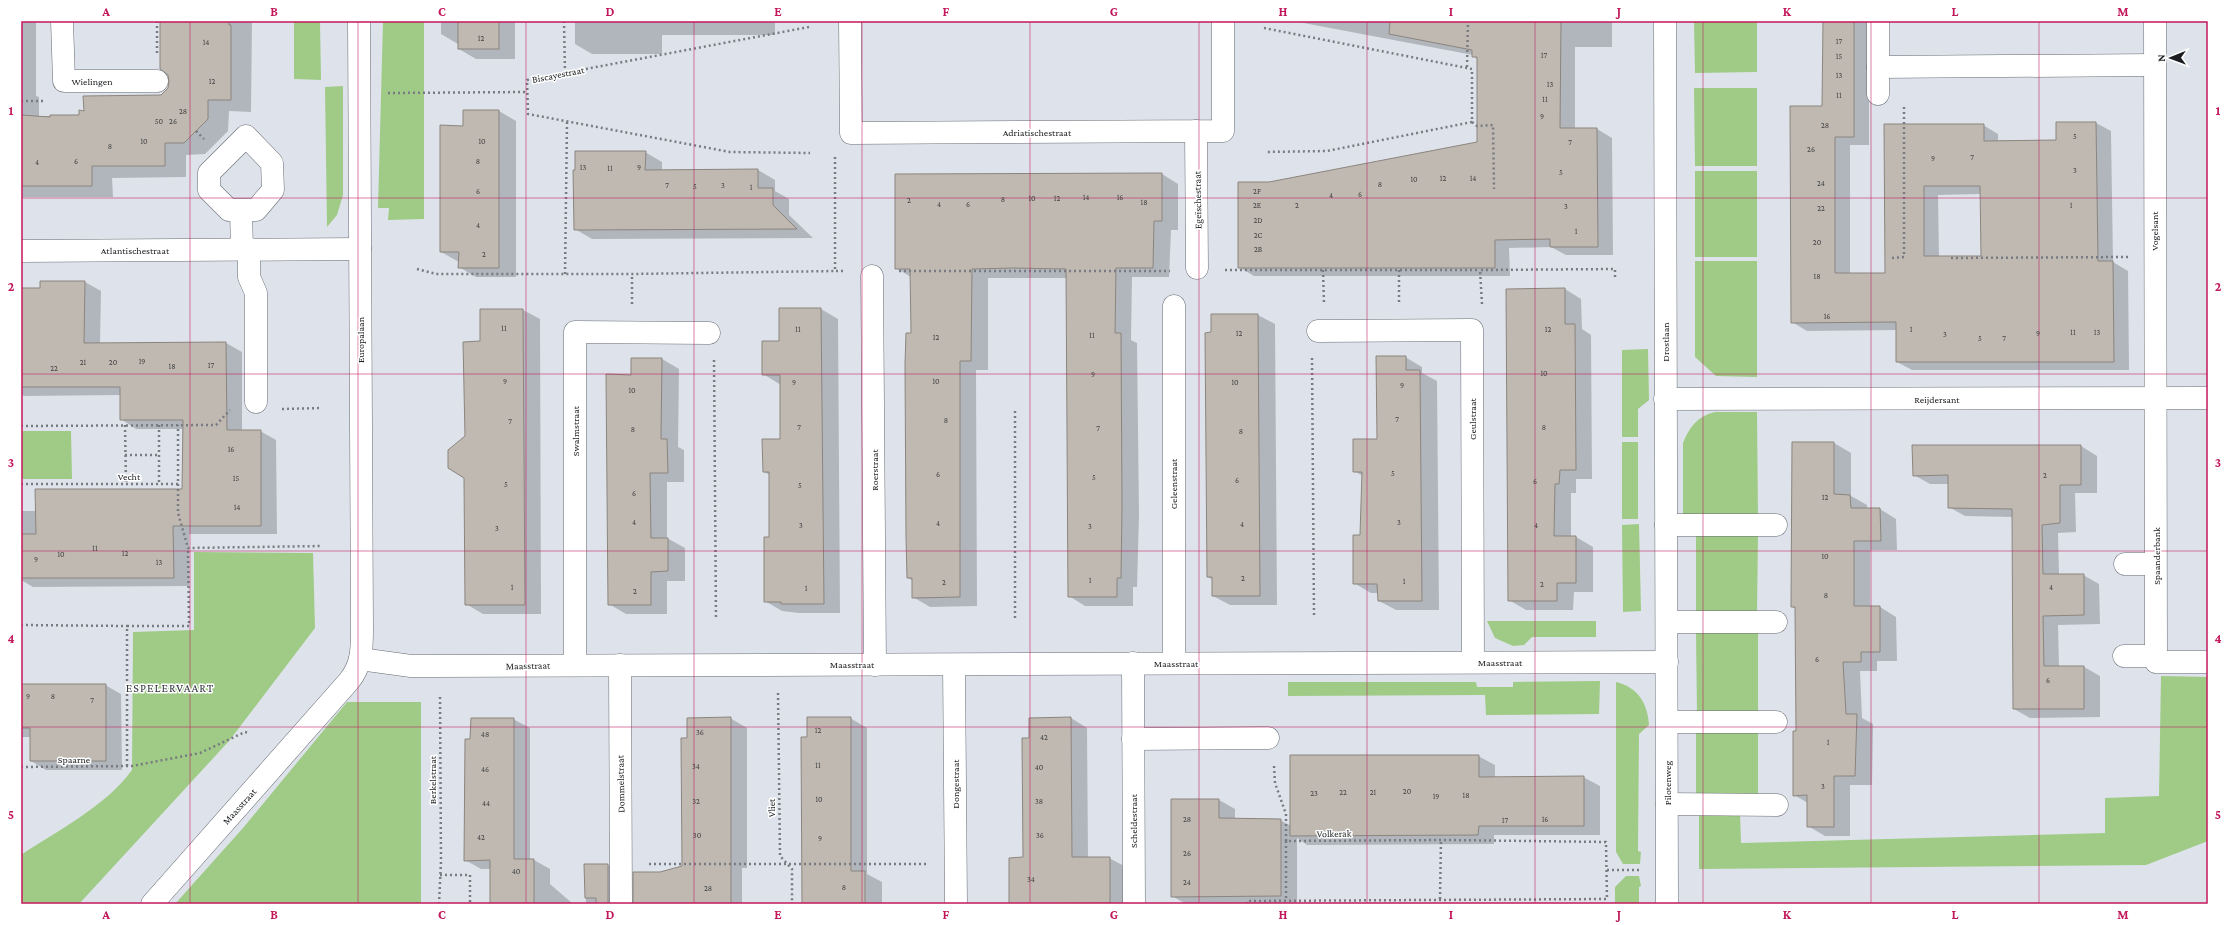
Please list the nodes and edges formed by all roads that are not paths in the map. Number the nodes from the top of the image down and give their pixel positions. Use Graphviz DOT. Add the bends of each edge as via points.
graph roads {
  1 [pos="62,21"];
  2 [pos="359,21"];
  3 [pos="850,21"];
  4 [pos="1223,21"];
  5 [pos="1665,21"];
  6 [pos="1878,21"];
  7 [pos="2155,21"];
  8 [pos="2154,64"];
  9 [pos="1878,67"];
  10 [pos="157,81"];
  11 [pos="1878,94"];
  12 [pos="1196,131"];
  13 [pos="241,210"];
  14 [pos="360,249"];
  15 [pos="245,250"];
  16 [pos="21,251"];
  17 [pos="1197,268"];
  18 [pos="872,274"];
  19 [pos="1174,306"];
  20 [pos="1321,321"];
  21 [pos="709,333"];
  22 [pos="2155,398"];
  23 [pos="2208,398"];
  24 [pos="1666,399"];
  25 [pos="256,402"];
  26 [pos="1666,525"];
  27 [pos="1776,525"];
  28 [pos="2125,564"];
  29 [pos="2155,564"];
  30 [pos="1667,622"];
  31 [pos="1776,622"];
  32 [pos="2124,656"];
  33 [pos="2156,656"];
  34 [pos="360,659"];
  35 [pos="1473,662"];
  36 [pos="1667,662"];
  37 [pos="2208,662"];
  38 [pos="1133,663"];
  39 [pos="1174,663"];
  40 [pos="954,664"];
  41 [pos="576,665"];
  42 [pos="620,665"];
  43 [pos="875,665"];
  44 [pos="1667,722"];
  45 [pos="1776,722"];
  46 [pos="1268,738"];
  47 [pos="1133,739"];
  48 [pos="1667,804"];
  49 [pos="1777,805"];
  50 [pos="152,904"];
  51 [pos="621,904"];
  52 [pos="956,904"];
  53 [pos="1134,904"];
  54 [pos="1667,904"];
  1 -- 10 [label="street, Wielingen" via="64,82"];
  2 -- 14 [label="street, Europalaan"];
  3 -- 12 [label="street, Adriatischestraat" via="851,133"];
  4 -- 12 [label="street, Adriatischestraat" via="1223,131"];
  5 -- 24 [label="street, Drostlaan"];
  6 -- 9 [label="street"];
  7 -- 8 [label="street, Vogelsant"];
  8 -- 9 [label="street"];
  8 -- 22 [label="street, Vogelsant"];
  9 -- 11 [label="street"];
  12 -- 17 [label="street, Egeïschestraat"];
  13 -- 15 [label="street"];
  14 -- 15 [label="street, Atlantischestraat"];
  14 -- 34 [label="street, Europalaan"];
  15 -- 16 [label="street, Atlantischestraat"];
  15 -- 25 [label="street" via="249,277 256,293"];
  18 -- 43 [label="street, Roerstraat"];
  19 -- 39 [label="street, Geleenstraat"];
  20 -- 35 [label="street, Geulstraat" via="1472,330"];
  21 -- 41 [label="street, Swalmstraat" via="575,332"];
  22 -- 23 [label="street, Reijdersant"];
  22 -- 24 [label="street, Reijdersant"];
  22 -- 29 [label="street, Spaanderbank"];
  24 -- 26 [label="street, Drostlaan"];
  26 -- 27 [label="street"];
  26 -- 30 [label="street, Drostlaan"];
  28 -- 29 [label="street"];
  29 -- 33 [label="street, Spaanderbank"];
  30 -- 31 [label="street"];
  30 -- 36 [label="street, Drostlaan"];
  32 -- 33 [label="street"];
  33 -- 37 [label="street" via="2156,662"];
  34 -- 41 [label="street, Maasstraat" via="411,666"];
  34 -- 50 [label="street, Maasstraat" via="358,668 349,681"];
  35 -- 36 [label="street, Maasstraat"];
  35 -- 39 [label="street, Maasstraat"];
  36 -- 44 [label="street, Pilotenweg"];
  38 -- 39 [label="street, Maasstraat"];
  38 -- 40 [label="street, Maasstraat"];
  38 -- 47 [label="street, Scheldestraat"];
  40 -- 43 [label="street, Maasstraat"];
  40 -- 52 [label="street, Dongestraat"];
  41 -- 42 [label="street, Maasstraat"];
  42 -- 43 [label="street, Maasstraat"];
  42 -- 51 [label="street, Dommelstraat"];
  44 -- 45 [label="street"];
  44 -- 48 [label="street, Pilotenweg"];
  46 -- 47 [label="street"];
  47 -- 53 [label="street, Scheldestraat"];
  48 -- 49 [label="street"];
  48 -- 54 [label="street, Pilotenweg"];
}
